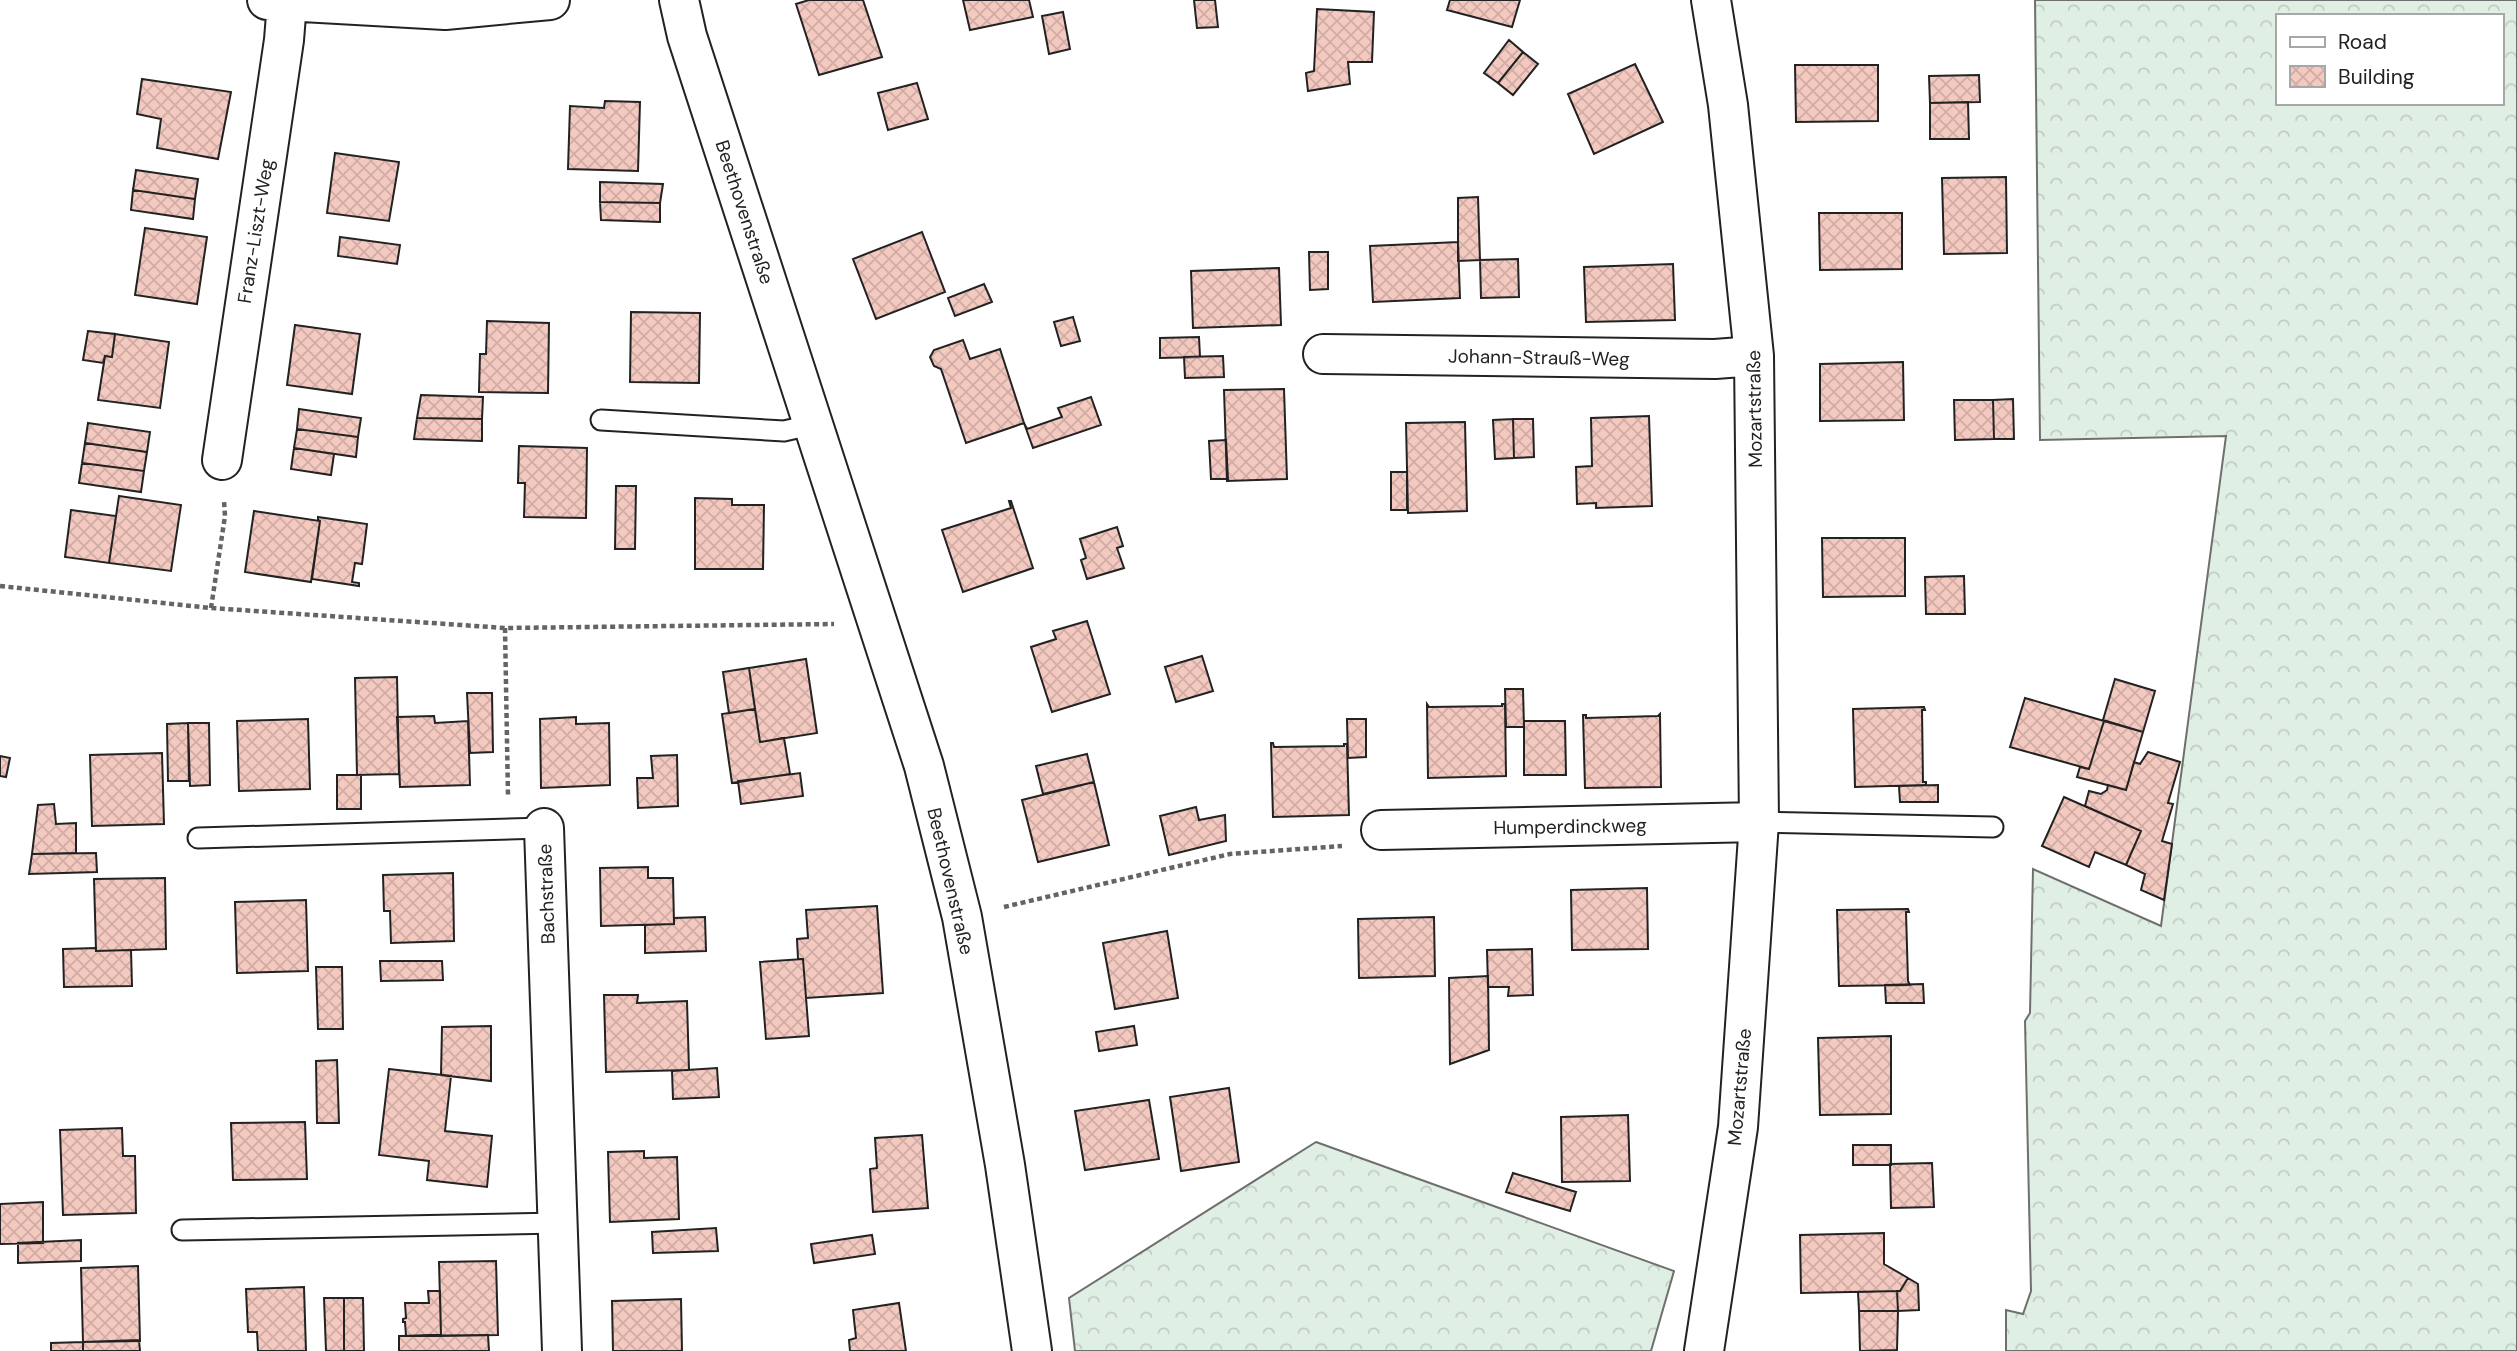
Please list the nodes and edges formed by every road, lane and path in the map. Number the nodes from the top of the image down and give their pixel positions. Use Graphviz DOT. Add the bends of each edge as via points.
graph roads {
  1 [pos="550,0"];
  2 [pos="678,0"];
  3 [pos="1712,0"];
  4 [pos="277,1"];
  5 [pos="1323,354"];
  6 [pos="1755,356"];
  7 [pos="601,420"];
  8 [pos="815,424"];
  9 [pos="222,460"];
  10 [pos="0,586"];
  11 [pos="211,608"];
  12 [pos="875,612"];
  13 [pos="505,628"];
  14 [pos="1759,822"];
  15 [pos="1993,827"];
  16 [pos="526,828"];
  17 [pos="1381,830"];
  18 [pos="198,838"];
  19 [pos="962,917"];
  20 [pos="559,1223"];
  21 [pos="182,1230"];
  22 [pos="562,1351"];
  23 [pos="1032,1351"];
  24 [pos="1704,1351"];
  1 -- 4 [label="street" via="445,10"];
  2 -- 8 [label="street, Beethovenstraße"];
  3 -- 6 [label="street, Mozartstraße"];
  4 -- 9 [label="street, Franz-Liszt-Weg" via="284,40"];
  5 -- 6 [label="street, Johann-Strauß-Weg"];
  6 -- 14 [label="street, Mozartstraße"];
  7 -- 8 [label="lane" via="784,431"];
  8 -- 12 [label="street, Beethovenstraße"];
  9 -- 11 [label="path" via="225,516"];
  10 -- 11 [label="path"];
  11 -- 13 [label="path"];
  12 -- 13 [label="path" via="837,624"];
  12 -- 19 [label="street, Beethovenstraße" via="924,766"];
  13 -- 16 [label="path"];
  14 -- 15 [label="lane"];
  14 -- 17 [label="street, Humperdinckweg"];
  14 -- 24 [label="street, Mozartstraße" via="1738,1127"];
  16 -- 18 [label="lane"];
  16 -- 20 [label="street, Bachstraße"];
  17 -- 19 [label="path" via="1365,844 1230,854"];
  19 -- 23 [label="street, Beethovenstraße"];
  20 -- 21 [label="lane"];
  20 -- 22 [label="street, Bachstraße"];
}
